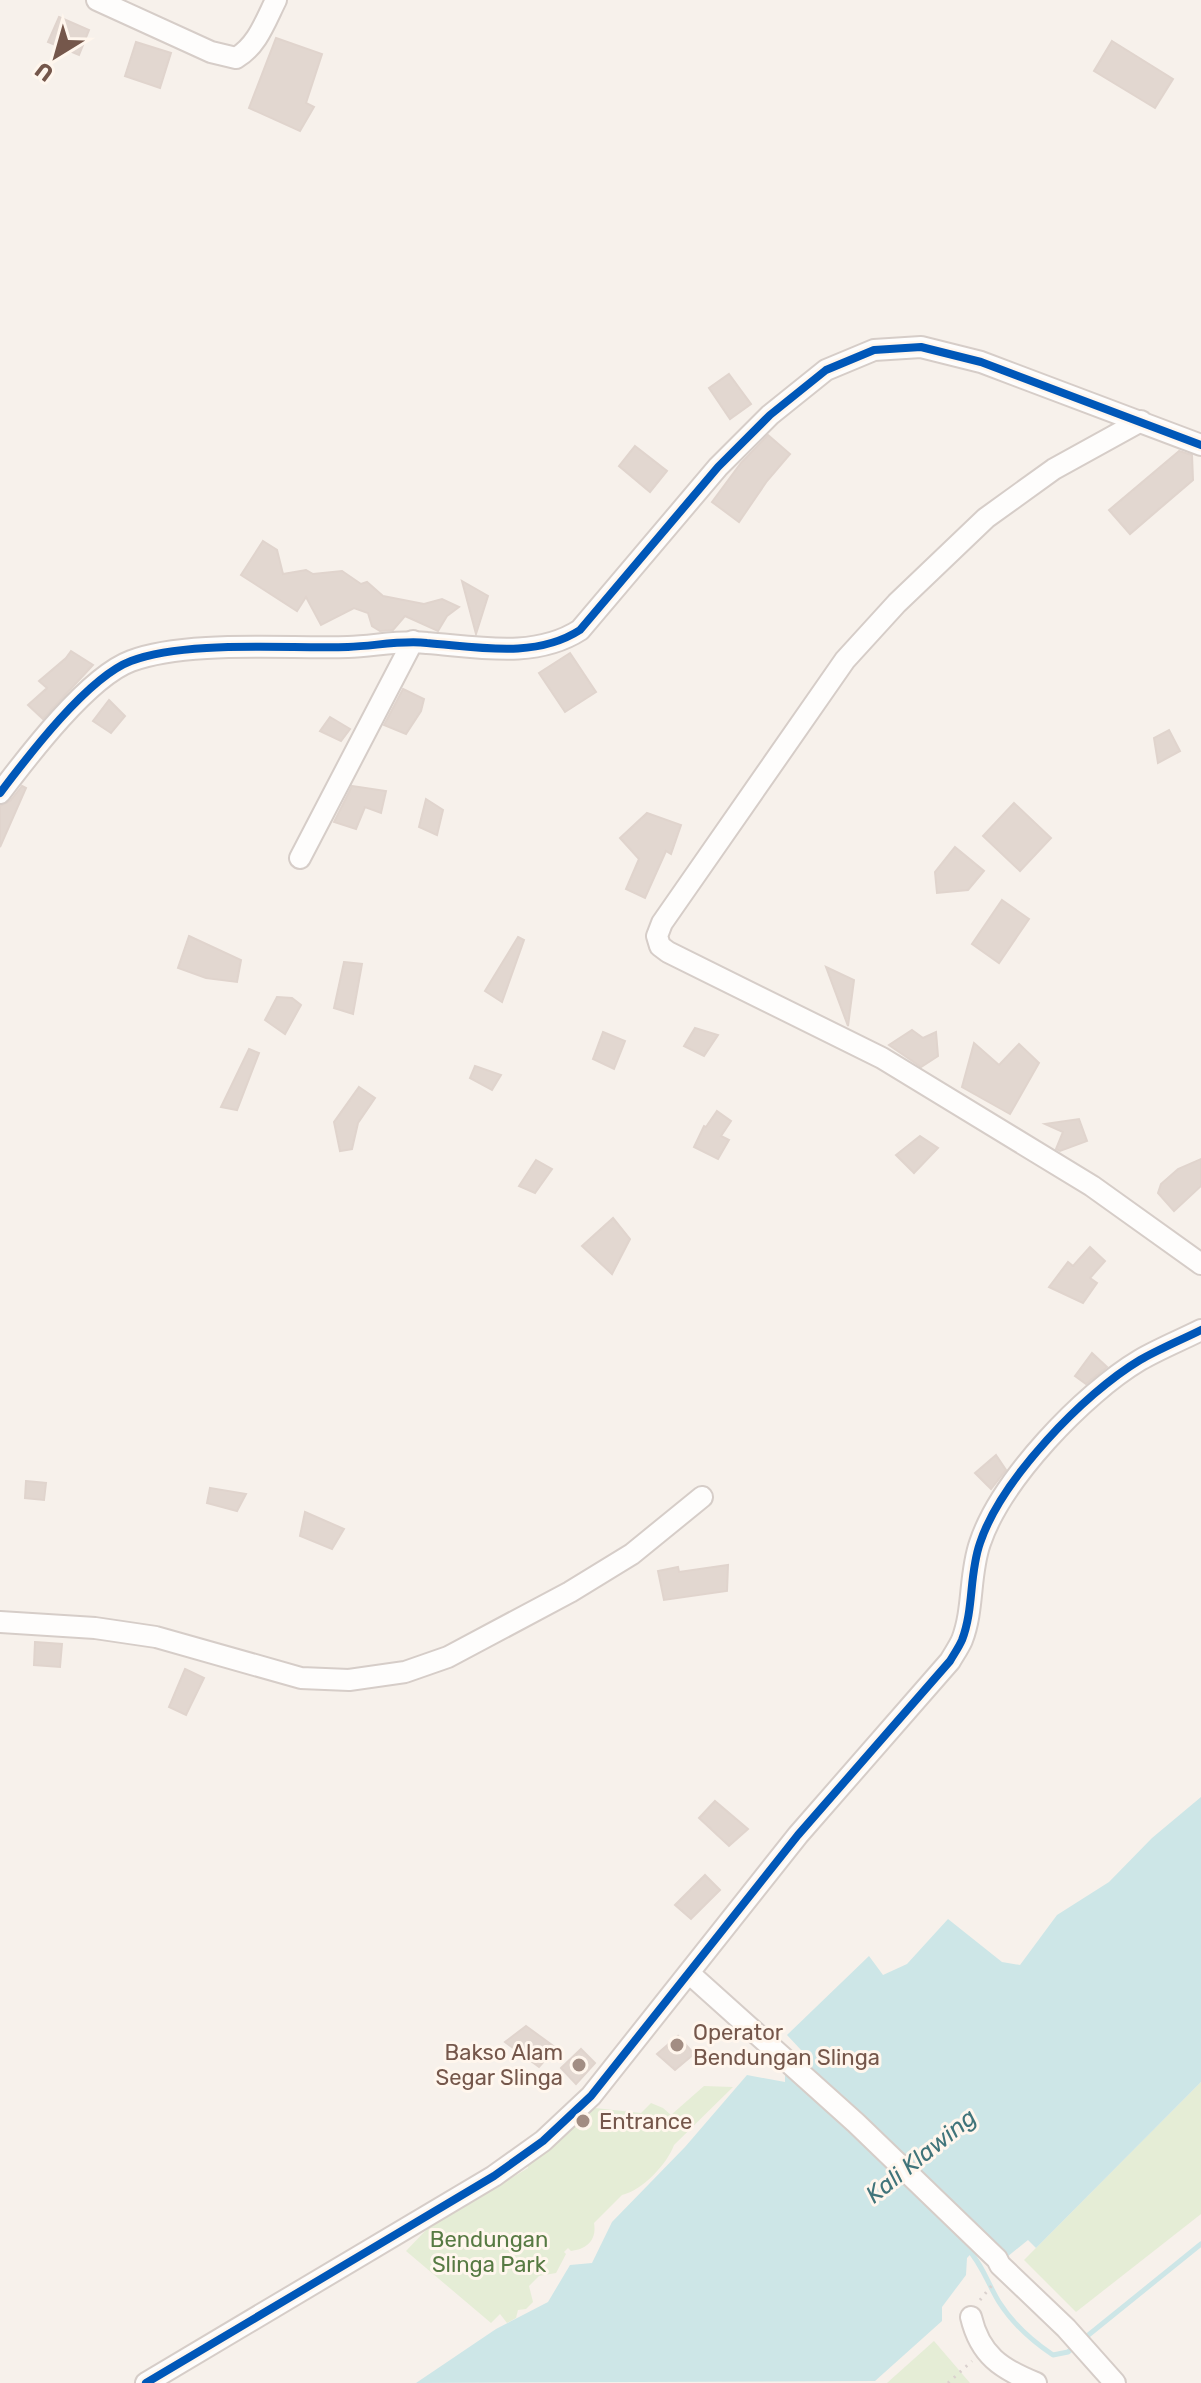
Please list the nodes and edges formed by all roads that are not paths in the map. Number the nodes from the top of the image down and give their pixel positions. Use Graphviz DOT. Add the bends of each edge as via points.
graph roads {
  1 [pos="97,0"];
  2 [pos="276,0"];
  3 [pos="1141,421"];
  4 [pos="1201,445"];
  5 [pos="413,641"];
  6 [pos="0,793"];
  7 [pos="300,858"];
  8 [pos="1201,1264"];
  9 [pos="1201,1330"];
  10 [pos="702,1497"];
  11 [pos="0,1622"];
  12 [pos="697,1979"];
  13 [pos="971,2317"];
  14 [pos="146,2383"];
  15 [pos="1036,2383"];
  16 [pos="1115,2383"];
  1 -- 2 [label="street" via="211,52 236,58 257,38"];
  3 -- 4 [label="street"];
  3 -- 5 [label="street" via="981,362 921,347 874,350 826,370 770,415 718,467 580,630 539,648"];
  3 -- 8 [label="street" via="1054,469 986,518 897,603 845,660 657,936 668,952 882,1058 1092,1186"];
  5 -- 6 [label="street" via="198,650 130,661 64,715"];
  5 -- 7 [label="street"];
  9 -- 12 [label="street" via="1116,1376 1025,1465 980,1542 962,1640 950,1661 798,1835"];
  10 -- 11 [label="street" via="632,1554 570,1592 448,1657 405,1672 349,1680 301,1678 156,1637"];
  12 -- 14 [label="street" via="543,2141 494,2176"];
  12 -- 16 [label="street" via="997,2259"];
  13 -- 15 [label="street" via="983,2350"];
}
